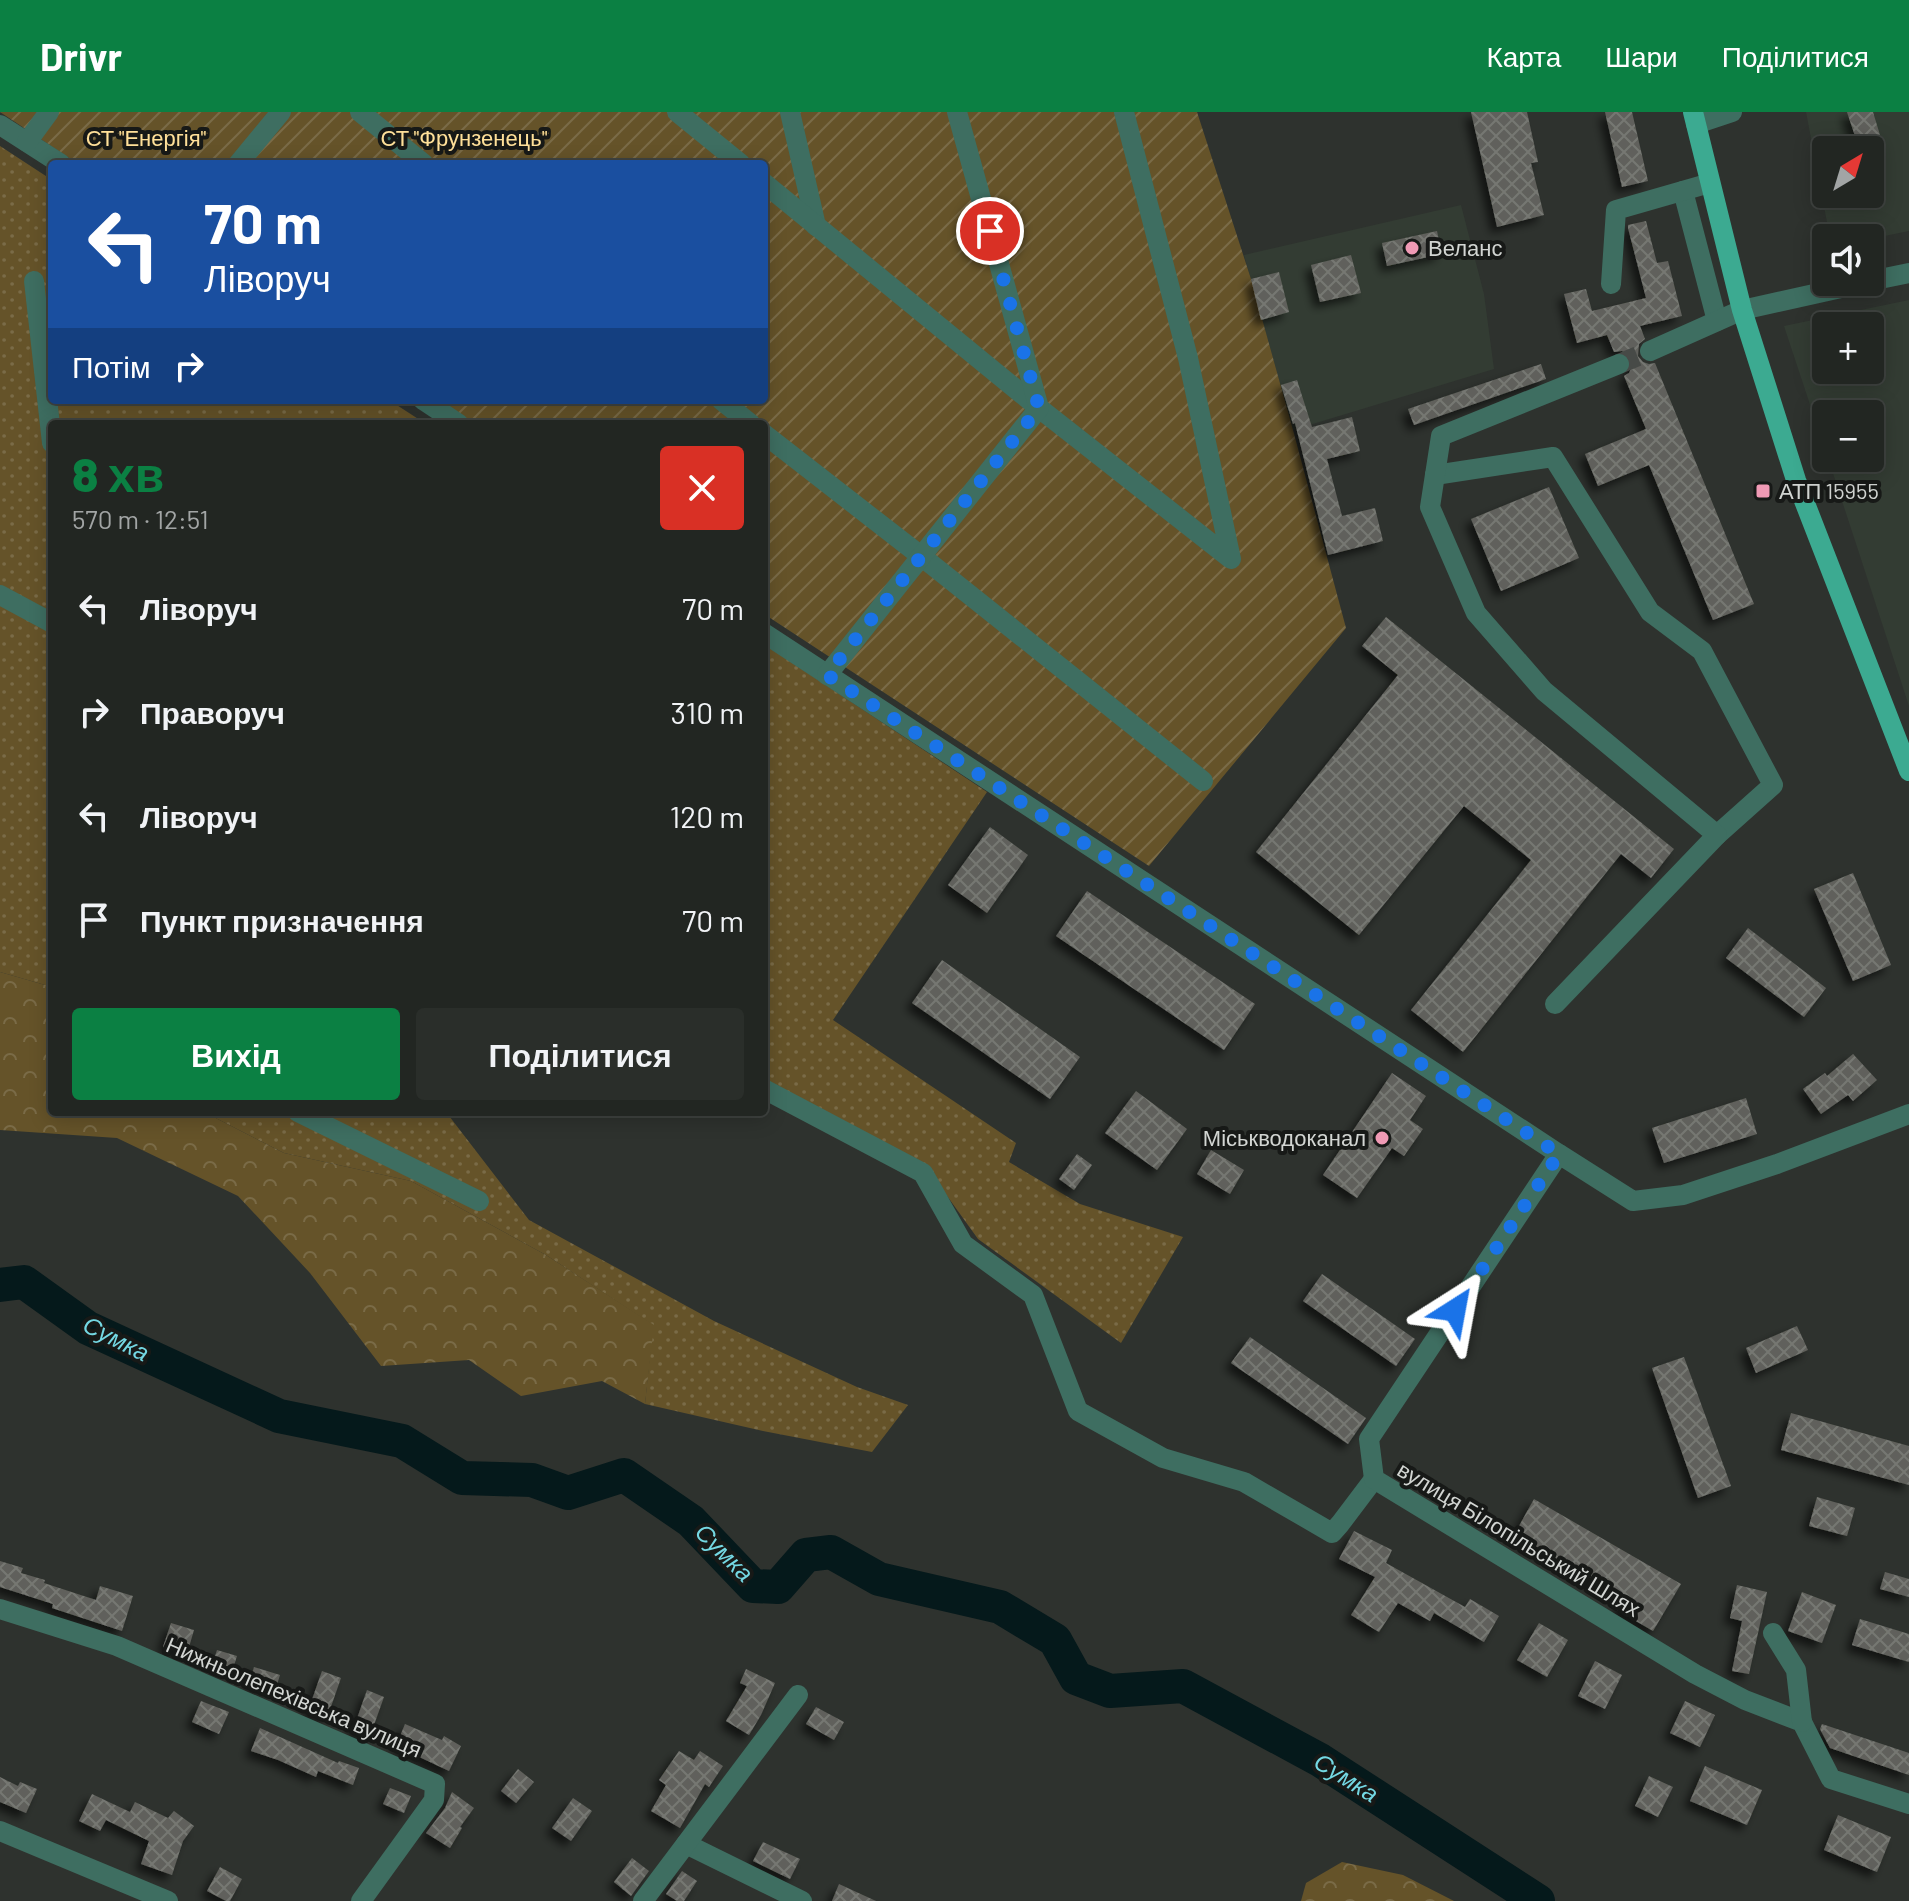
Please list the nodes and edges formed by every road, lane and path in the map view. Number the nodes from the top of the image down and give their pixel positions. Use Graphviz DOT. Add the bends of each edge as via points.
graph roads {
  1 [pos="49,112"];
  2 [pos="281,112"];
  3 [pos="360,112"];
  4 [pos="677,112"];
  5 [pos="790,112"];
  6 [pos="957,112"];
  7 [pos="1124,112"];
  8 [pos="1732,112"];
  9 [pos="1694,118"];
  10 [pos="0,125"];
  11 [pos="27,142"];
  12 [pos="55,160"];
  13 [pos="241,160"];
  14 [pos="419,160"];
  15 [pos="736,160"];
  16 [pos="1710,183"];
  17 [pos="768,186"];
  18 [pos="1683,191"];
  19 [pos="816,226"];
  20 [pos="1909,273"];
  21 [pos="1884,279"];
  22 [pos="34,281"];
  23 [pos="1611,284"];
  24 [pos="1812,295"];
  25 [pos="1742,310"];
  26 [pos="1717,321"];
  27 [pos="1650,351"];
  28 [pos="1619,364"];
  29 [pos="429,404"];
  30 [pos="726,404"];
  31 [pos="1039,408"];
  32 [pos="49,420"];
  33 [pos="453,420"];
  34 [pos="746,420"];
  35 [pos="768,437"];
  36 [pos="1435,475"];
  37 [pos="921,556"];
  38 [pos="0,595"];
  39 [pos="48,621"];
  40 [pos="768,636"];
  41 [pos="827,675"];
  42 [pos="1909,771"];
  43 [pos="1203,781"];
  44 [pos="1717,835"];
  45 [pos="1555,1004"];
  46 [pos="768,1091"];
  47 [pos="1909,1114"];
  48 [pos="306,1116"];
  49 [pos="1559,1154"];
  50 [pos="479,1201"];
  51 [pos="1374,1479"];
  52 [pos="0,1609"];
  53 [pos="1773,1633"];
  54 [pos="798,1695"];
  55 [pos="1802,1722"];
  56 [pos="1909,1804"];
  57 [pos="0,1831"];
  58 [pos="686,1844"];
  59 [pos="168,1901"];
  60 [pos="361,1901"];
  61 [pos="643,1901"];
  62 [pos="802,1901"];
  1 -- 11 [label="street"];
  2 -- 13 [label="street"];
  3 -- 14 [label="street"];
  4 -- 15 [label="street"];
  5 -- 19 [label="street"];
  6 -- 31 [label="street"];
  7 -- 31 [label="street" via="1188,358 1231,559"];
  8 -- 9 [label="street"];
  9 -- 16 [label="main road"];
  10 -- 11 [label="street"];
  11 -- 12 [label="street"];
  16 -- 18 [label="street"];
  16 -- 25 [label="main road"];
  17 -- 19 [label="street"];
  18 -- 23 [label="street" via="1616,210"];
  18 -- 26 [label="street"];
  19 -- 31 [label="street"];
  20 -- 21 [label="street"];
  22 -- 32 [label="street"];
  24 -- 25 [label="street"];
  25 -- 26 [label="street"];
  25 -- 42 [label="main road" via="1796,480"];
  26 -- 27 [label="street"];
  28 -- 36 [label="street" via="1441,436"];
  29 -- 33 [label="street"];
  30 -- 34 [label="street"];
  31 -- 37 [label="street"];
  35 -- 37 [label="street"];
  36 -- 44 [label="street" via="1430,507 1476,613 1544,691"];
  36 -- 44 [label="street" via="1553,457 1650,612 1702,651 1773,785"];
  37 -- 41 [label="street"];
  37 -- 43 [label="street"];
  38 -- 39 [label="street"];
  40 -- 41 [label="street"];
  41 -- 49 [label="street"];
  44 -- 45 [label="street"];
  46 -- 51 [label="street" via="923,1173 963,1244 1033,1295 1078,1411 1163,1458 1244,1482 1332,1533"];
  47 -- 49 [label="street" via="1683,1195 1633,1201"];
  48 -- 50 [label="street"];
  49 -- 51 [label="street, вулиця Білопільський Шлях" via="1369,1439"];
  51 -- 55 [label="street, вулиця Білопільський Шлях" via="1695,1674"];
  52 -- 60 [label="street, Нижньолепехівська вулиця" via="117,1646 435,1784 434,1800"];
  53 -- 55 [label="street" via="1796,1670"];
  54 -- 58 [label="street"];
  55 -- 56 [label="street" via="1831,1779"];
  57 -- 59 [label="street"];
  58 -- 61 [label="street"];
  58 -- 62 [label="street"];
}
